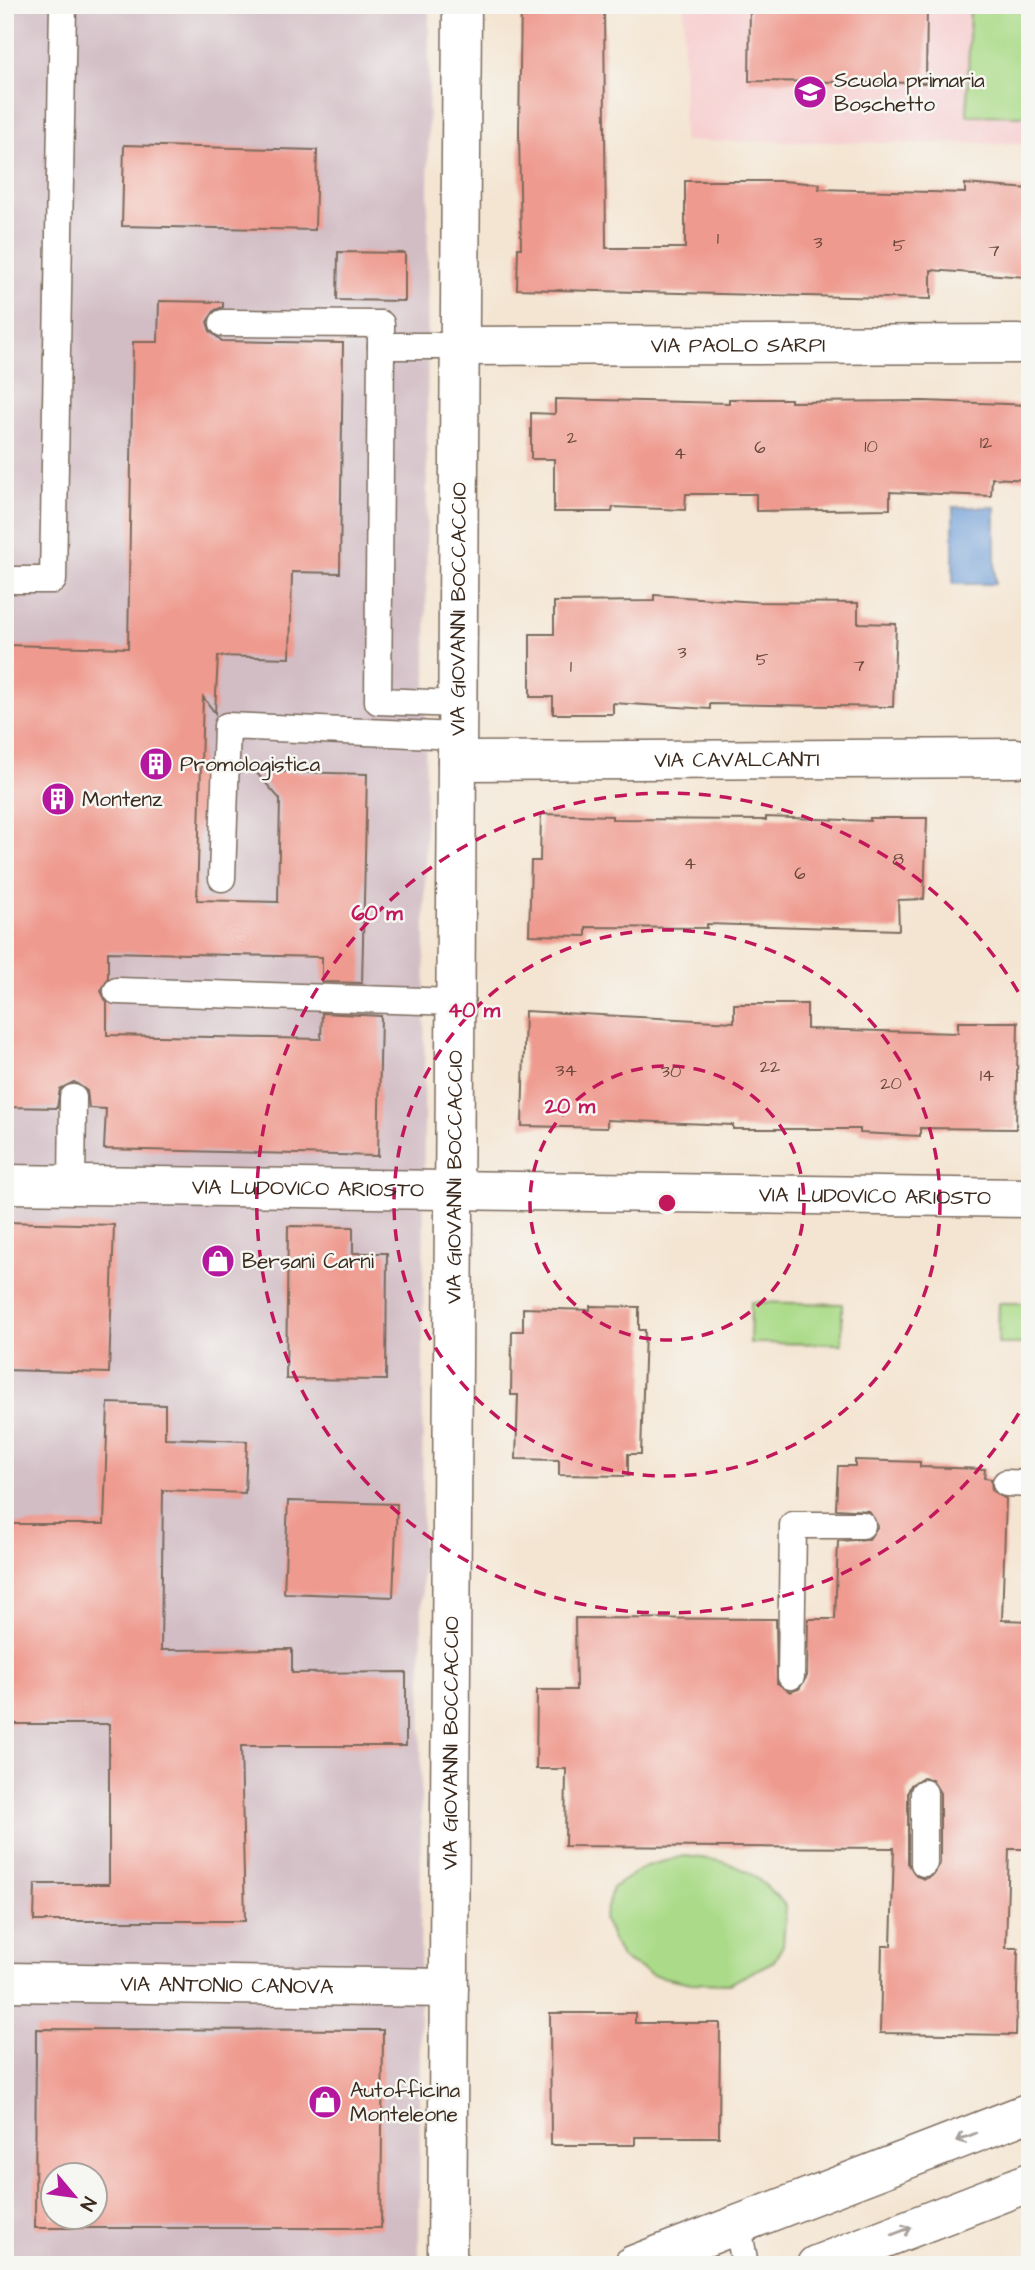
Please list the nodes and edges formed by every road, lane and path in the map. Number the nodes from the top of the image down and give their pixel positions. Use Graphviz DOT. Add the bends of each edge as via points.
graph roads {
  1 [pos="63,5"];
  2 [pos="462,5"];
  3 [pos="223,323"];
  4 [pos="1018,344"];
  5 [pos="381,345"];
  6 [pos="460,346"];
  7 [pos="5,579"];
  8 [pos="457,734"];
  9 [pos="1016,758"];
  10 [pos="222,878"];
  11 [pos="117,991"];
  12 [pos="455,1002"];
  13 [pos="73,1098"];
  14 [pos="5,1184"];
  15 [pos="72,1185"];
  16 [pos="454,1190"];
  17 [pos="1030,1198"];
  18 [pos="862,1525"];
  19 [pos="792,1676"];
  20 [pos="924,1793"];
  21 [pos="923,1863"];
  22 [pos="5,1982"];
  23 [pos="449,1988"];
  24 [pos="1030,2112"];
  25 [pos="1030,2182"];
  26 [pos="738,2226"];
  27 [pos="447,2265"];
  28 [pos="633,2265"];
  29 [pos="745,2265"];
  30 [pos="816,2265"];
  1 -- 7 [label="lane" via="53,580"];
  2 -- 6 [label="street, VIA GIOVANNI BOCCACCIO"];
  3 -- 5 [label="lane" via="381,324"];
  4 -- 6 [label="street, VIA PAOLO SARPI"];
  5 -- 6 [label="lane"];
  5 -- 8 [label="lane" via="378,701"];
  6 -- 8 [label="street, VIA GIOVANNI BOCCACCIO"];
  8 -- 9 [label="street, VIA CAVALCANTI"];
  8 -- 10 [label="lane" via="227,726"];
  8 -- 12 [label="street, VIA GIOVANNI BOCCACCIO"];
  11 -- 12 [label="lane"];
  12 -- 16 [label="street, VIA GIOVANNI BOCCACCIO"];
  13 -- 15 [label="lane"];
  14 -- 15 [label="street, VIA LUDOVICO ARIOSTO"];
  15 -- 16 [label="street, VIA LUDOVICO ARIOSTO"];
  16 -- 17 [label="street, VIA LUDOVICO ARIOSTO"];
  16 -- 23 [label="street, VIA GIOVANNI BOCCACCIO"];
  18 -- 19 [label="lane" via="793,1525"];
  20 -- 21 [label="lane"];
  22 -- 23 [label="street, VIA ANTONIO CANOVA"];
  23 -- 27 [label="street, VIA GIOVANNI BOCCACCIO"];
  24 -- 26 [label="street, one-way"];
  30 -- 25 [label="street, one-way"];
  26 -- 28 [label="street"];
  26 -- 29 [label="lane"];
}
